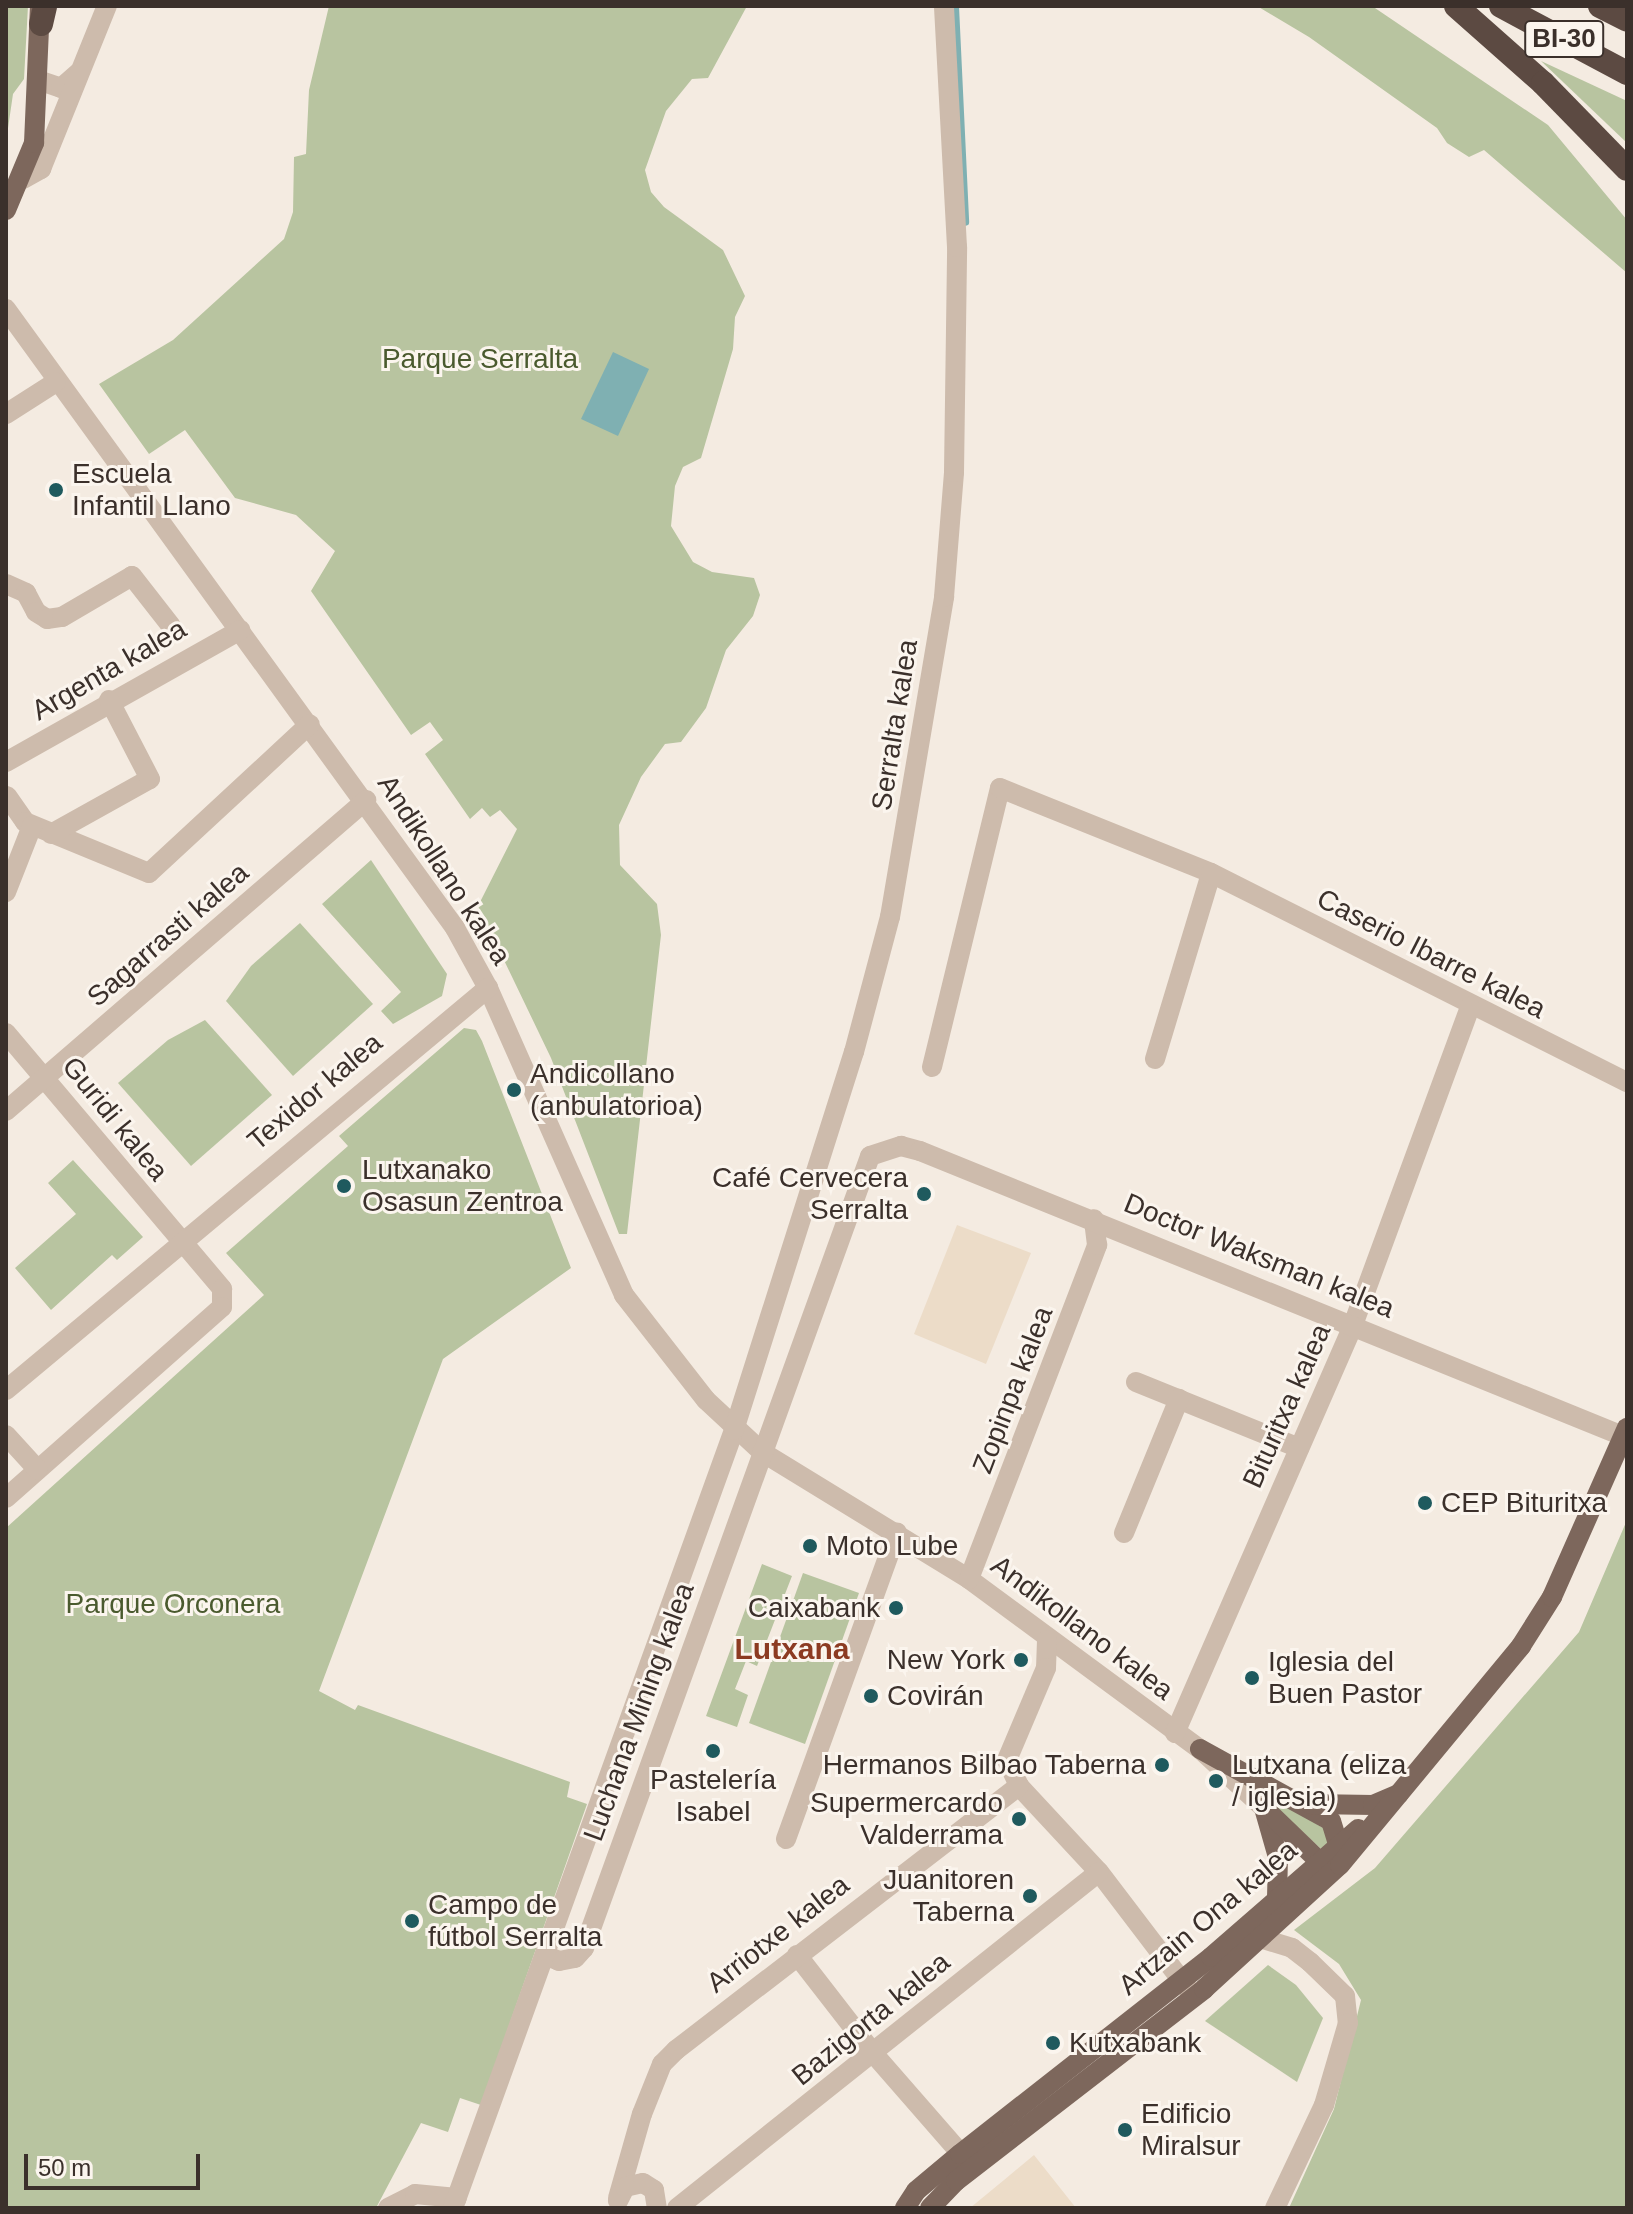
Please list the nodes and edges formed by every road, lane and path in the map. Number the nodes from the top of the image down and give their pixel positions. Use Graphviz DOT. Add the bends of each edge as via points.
graph roads {
  1 [pos="107,6"];
  2 [pos="944,6"];
  3 [pos="1456,6"];
  4 [pos="1501,6"];
  5 [pos="1600,6"];
  6 [pos="42,12"];
  7 [pos="1627,20"];
  8 [pos="80,70"];
  9 [pos="1627,73"];
  10 [pos="38,80"];
  11 [pos="1627,169"];
  12 [pos="23,179"];
  13 [pos="6,210"];
  14 [pos="6,309"];
  15 [pos="56,382"];
  16 [pos="6,414"];
  17 [pos="6,584"];
  18 [pos="171,626"];
  19 [pos="240,630"];
  20 [pos="109,700"];
  21 [pos="310,724"];
  22 [pos="6,762"];
  23 [pos="7,796"];
  24 [pos="366,800"];
  25 [pos="42,830"];
  26 [pos="1211,873"];
  27 [pos="6,892"];
  28 [pos="488,988"];
  29 [pos="1470,1007"];
  30 [pos="6,1033"];
  31 [pos="1155,1059"];
  32 [pos="932,1067"];
  33 [pos="44,1075"];
  34 [pos="1627,1082"];
  35 [pos="6,1111"];
  36 [pos="1094,1219"];
  37 [pos="180,1241"];
  38 [pos="1353,1325"];
  39 [pos="1136,1382"];
  40 [pos="6,1390"];
  41 [pos="1179,1399"];
  42 [pos="734,1430"];
  43 [pos="1625,1432"];
  44 [pos="6,1435"];
  45 [pos="1299,1448"];
  46 [pos="762,1452"];
  47 [pos="720,1467"];
  48 [pos="38,1470"];
  49 [pos="748,1490"];
  50 [pos="6,1498"];
  51 [pos="897,1533"];
  52 [pos="1124,1533"];
  53 [pos="969,1579"];
  54 [pos="1047,1640"];
  55 [pos="1074,1661"];
  56 [pos="1046,1668"];
  57 [pos="1175,1733"];
  58 [pos="1200,1749"];
  59 [pos="1019,1786"];
  60 [pos="1402,1793"];
  61 [pos="1306,1804"];
  62 [pos="1264,1808"];
  63 [pos="786,1839"];
  64 [pos="1341,1843"];
  65 [pos="1319,1861"];
  66 [pos="1340,1865"];
  67 [pos="1099,1872"];
  68 [pos="1277,1898"];
  69 [pos="1263,1939"];
  70 [pos="545,1955"];
  71 [pos="797,1955"];
  72 [pos="1182,1979"];
  73 [pos="1194,1997"];
  74 [pos="873,2053"];
  75 [pos="967,2161"];
  76 [pos="455,2203"];
  77 [pos="618,2203"];
  78 [pos="388,2208"];
  79 [pos="657,2208"];
  80 [pos="677,2208"];
  81 [pos="905,2208"];
  82 [pos="930,2208"];
  83 [pos="1275,2208"];
  1 -- 8 [label="street"];
  2 -- 42 [label="street, Serralta kalea" via="958,365 944,597 890,917 854,1052"];
  3 -- 11 [label="highway" via="1543,83"];
  4 -- 9 [label="highway, BI-30"];
  5 -- 7 [label="highway, BI-30"];
  6 -- 10 [label="main road"];
  8 -- 10 [label="street" via="61,88"];
  8 -- 12 [label="street" via="41,169"];
  10 -- 12 [label="main road" via="34,143"];
  12 -- 13 [label="main road"];
  14 -- 15 [label="street, Andikollano kalea"];
  15 -- 16 [label="street"];
  15 -- 19 [label="street, Andikollano kalea"];
  17 -- 18 [label="street, Argenta kalea" via="26,593 36,612 47,619 62,617 132,576"];
  19 -- 20 [label="street, Argenta kalea"];
  19 -- 21 [label="street, Andikollano kalea"];
  20 -- 22 [label="street, Argenta kalea"];
  20 -- 25 [label="street" via="150,779"];
  21 -- 24 [label="street, Andikollano kalea"];
  21 -- 25 [label="street" via="149,873"];
  23 -- 25 [label="street"];
  24 -- 28 [label="street, Andikollano kalea" via="455,928"];
  24 -- 33 [label="street, Sagarrasti kalea"];
  25 -- 27 [label="street"];
  26 -- 29 [label="street, Caserio Ibarre kalea"];
  26 -- 31 [label="street"];
  26 -- 32 [label="street, Caserio Ibarre kalea" via="1000,788"];
  28 -- 37 [label="street, Texidor kalea"];
  28 -- 42 [label="street, Andikollano kalea" via="624,1295"];
  29 -- 34 [label="street, Caserio Ibarre kalea"];
  29 -- 38 [label="street, Bituritxa kalea"];
  30 -- 33 [label="street, Guridi kalea"];
  33 -- 35 [label="street, Sagarrasti kalea"];
  33 -- 37 [label="street, Guridi kalea"];
  36 -- 38 [label="street, Doctor Waksman kalea"];
  36 -- 46 [label="street, Doctor Waksman kalea" via="920,1151 901,1146 870,1156"];
  36 -- 53 [label="street, Zopinpa kalea" via="1098,1231 1092,1260"];
  37 -- 40 [label="street, Texidor kalea"];
  37 -- 48 [label="street" via="222,1289 222,1307"];
  38 -- 43 [label="street, Doctor Waksman kalea"];
  38 -- 45 [label="street, Bituritxa kalea"];
  39 -- 41 [label="street"];
  41 -- 45 [label="street"];
  41 -- 52 [label="street"];
  42 -- 46 [label="street, Andikollano kalea"];
  42 -- 47 [label="street, Luchana Mining kalea"];
  43 -- 60 [label="main road, Artzain Ona kalea" via="1536,1623"];
  44 -- 48 [label="street"];
  45 -- 57 [label="street, Bituritxa kalea"];
  46 -- 49 [label="street, Luchana Mining kalea"];
  46 -- 51 [label="street, Andikollano kalea"];
  47 -- 49 [label="street" via="739,1471"];
  47 -- 70 [label="street, Luchana Mining kalea"];
  48 -- 50 [label="street"];
  49 -- 70 [label="street, Luchana Mining kalea" via="584,1948 575,1958 559,1961"];
  51 -- 53 [label="street, Andikollano kalea"];
  51 -- 63 [label="street"];
  53 -- 54 [label="street, Andikollano kalea"];
  54 -- 55 [label="street, Andikollano kalea"];
  54 -- 56 [label="street"];
  55 -- 56 [label="street"];
  55 -- 57 [label="street, Andikollano kalea"];
  56 -- 59 [label="street" via="1011,1742 1007,1760"];
  57 -- 58 [label="street, Andikollano kalea"];
  58 -- 61 [label="main road"];
  58 -- 62 [label="street, Andikollano kalea"];
  59 -- 67 [label="street"];
  59 -- 71 [label="street, Arriotxe kalea"];
  60 -- 61 [label="main road" via="1373,1805"];
  60 -- 64 [label="main road, Artzain Ona kalea"];
  60 -- 66 [label="main road, Artzain Ona kalea"];
  61 -- 64 [label="main road" via="1331,1821"];
  62 -- 65 [label="main road"];
  62 -- 68 [label="main road" via="1278,1857"];
  64 -- 65 [label="main road, Artzain Ona kalea"];
  64 -- 66 [label="main road"];
  65 -- 66 [label="main road"];
  65 -- 68 [label="main road, Artzain Ona kalea"];
  66 -- 69 [label="main road, Artzain Ona kalea"];
  67 -- 72 [label="street"];
  67 -- 74 [label="street, Bazigorta kalea"];
  68 -- 72 [label="main road, Artzain Ona kalea"];
  69 -- 73 [label="main road, Artzain Ona kalea"];
  69 -- 83 [label="street" via="1292,1948 1345,1996 1348,2023 1324,2105"];
  70 -- 76 [label="street, Luchana Mining kalea"];
  71 -- 74 [label="street"];
  71 -- 77 [label="street, Arriotxe kalea" via="662,2064 620,2176"];
  72 -- 73 [label="street"];
  72 -- 75 [label="main road, Artzain Ona kalea"];
  73 -- 75 [label="main road, Artzain Ona kalea"];
  74 -- 75 [label="street"];
  74 -- 80 [label="street, Bazigorta kalea"];
  75 -- 81 [label="main road, Artzain Ona kalea" via="916,2191"];
  75 -- 82 [label="main road, Artzain Ona kalea"];
  76 -- 78 [label="street" via="415,2194"];
  77 -- 79 [label="street" via="630,2183 643,2183 657,2196"];
}
